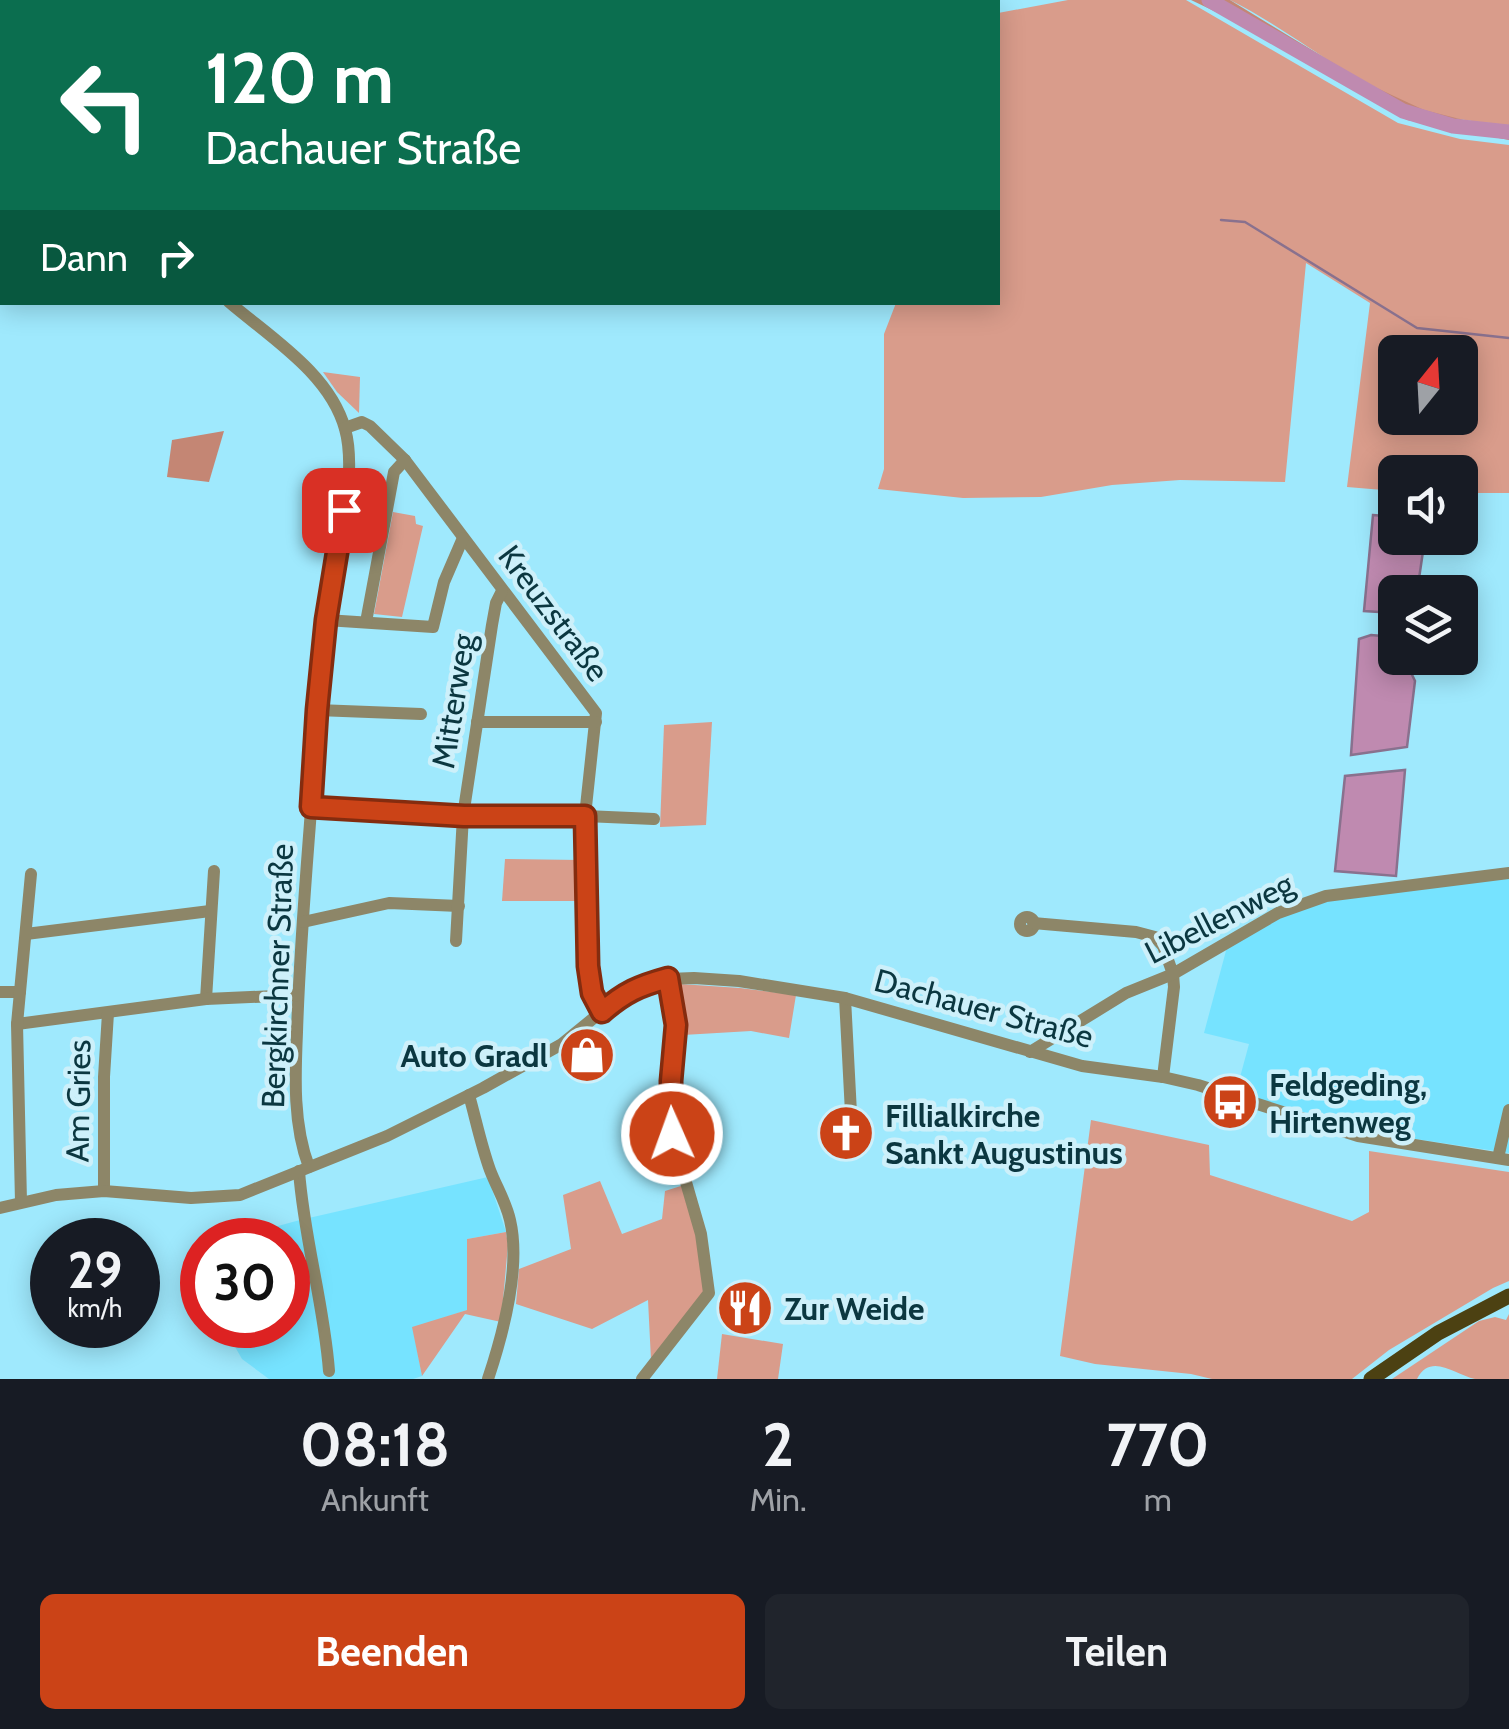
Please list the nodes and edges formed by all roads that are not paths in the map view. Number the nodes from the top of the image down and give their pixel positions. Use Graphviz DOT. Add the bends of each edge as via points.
graph roads {
  1 [pos="233,305"];
  2 [pos="345,428"];
  3 [pos="404,460"];
  4 [pos="463,538"];
  5 [pos="502,591"];
  6 [pos="326,620"];
  7 [pos="366,622"];
  8 [pos="317,710"];
  9 [pos="420,714"];
  10 [pos="477,722"];
  11 [pos="596,722"];
  12 [pos="311,807"];
  13 [pos="464,816"];
  14 [pos="585,816"];
  15 [pos="654,819"];
  16 [pos="214,872"];
  17 [pos="1509,872"];
  18 [pos="31,874"];
  19 [pos="458,906"];
  20 [pos="210,911"];
  21 [pos="302,922"];
  22 [pos="1034,923"];
  23 [pos="26,934"];
  24 [pos="456,941"];
  25 [pos="1173,974"];
  26 [pos="668,978"];
  27 [pos="0,992"];
  28 [pos="20,992"];
  29 [pos="298,995"];
  30 [pos="206,998"];
  31 [pos="845,998"];
  32 [pos="602,1012"];
  33 [pos="108,1013"];
  34 [pos="17,1024"];
  35 [pos="1030,1052"];
  36 [pos="1163,1077"];
  37 [pos="468,1095"];
  38 [pos="1509,1110"];
  39 [pos="851,1112"];
  40 [pos="1504,1159"];
  41 [pos="304,1169"];
  42 [pos="104,1191"];
  43 [pos="20,1202"];
  44 [pos="0,1208"];
  45 [pos="1509,1296"];
  46 [pos="329,1371"];
  47 [pos="488,1379"];
  48 [pos="642,1379"];
  49 [pos="1371,1379"];
  1 -- 2 [label="street" via="320,383"];
  2 -- 3 [label="street, Kreuzstraße" via="370,426"];
  2 -- 6 [label="street, Bergkirchner Straße" via="348,484"];
  3 -- 4 [label="street, Kreuzstraße"];
  3 -- 7 [label="street" via="394,472"];
  4 -- 5 [label="street, Kreuzstraße"];
  4 -- 7 [label="street" via="433,627"];
  5 -- 10 [label="street, Mitterweg"];
  5 -- 11 [label="street, Kreuzstraße" via="596,713"];
  6 -- 7 [label="street"];
  6 -- 8 [label="street, Bergkirchner Straße"];
  8 -- 9 [label="street"];
  8 -- 12 [label="street, Bergkirchner Straße"];
  10 -- 11 [label="street"];
  10 -- 13 [label="street, Mitterweg"];
  11 -- 14 [label="street, Kreuzstraße"];
  12 -- 13 [label="street"];
  12 -- 21 [label="street, Bergkirchner Straße"];
  13 -- 14 [label="street"];
  13 -- 19 [label="street, Mitterweg"];
  14 -- 15 [label="street"];
  14 -- 32 [label="street, Kreuzstraße" via="588,966"];
  16 -- 20 [label="street"];
  17 -- 25 [label="street, Libellenweg" via="1326,896 1278,912"];
  18 -- 23 [label="street"];
  19 -- 21 [label="street" via="390,904"];
  19 -- 24 [label="street, Mitterweg"];
  20 -- 23 [label="street"];
  20 -- 30 [label="street"];
  21 -- 29 [label="street, Bergkirchner Straße"];
  22 -- 25 [label="street" via="1155,937"];
  23 -- 28 [label="street"];
  25 -- 35 [label="street, Libellenweg"];
  25 -- 36 [label="street"];
  26 -- 31 [label="street, Dachauer Straße"];
  26 -- 32 [label="street, Dachauer Straße" via="623,994"];
  26 -- 48 [label="street" via="676,1025 672,1134 701,1234 709,1292"];
  27 -- 28 [label="street"];
  28 -- 34 [label="street"];
  29 -- 30 [label="street"];
  29 -- 41 [label="street, Bergkirchner Straße"];
  30 -- 33 [label="street"];
  31 -- 35 [label="street, Dachauer Straße"];
  31 -- 39 [label="street"];
  32 -- 37 [label="street, Dachauer Straße" via="562,1044"];
  33 -- 34 [label="street"];
  33 -- 42 [label="street, Am Gries"];
  34 -- 43 [label="street"];
  35 -- 36 [label="street, Dachauer Straße"];
  36 -- 40 [label="street, Dachauer Straße" via="1358,1136"];
  37 -- 41 [label="street, Dachauer Straße"];
  37 -- 47 [label="street" via="513,1242 500,1343"];
  38 -- 40 [label="street"];
  41 -- 42 [label="street, Dachauer Straße" via="233,1196"];
  41 -- 46 [label="street, Bergkirchner Straße" via="302,1209"];
  42 -- 43 [label="street, Dachauer Straße"];
  43 -- 44 [label="street, Dachauer Straße"];
  45 -- 49 [label="main road"];
}
